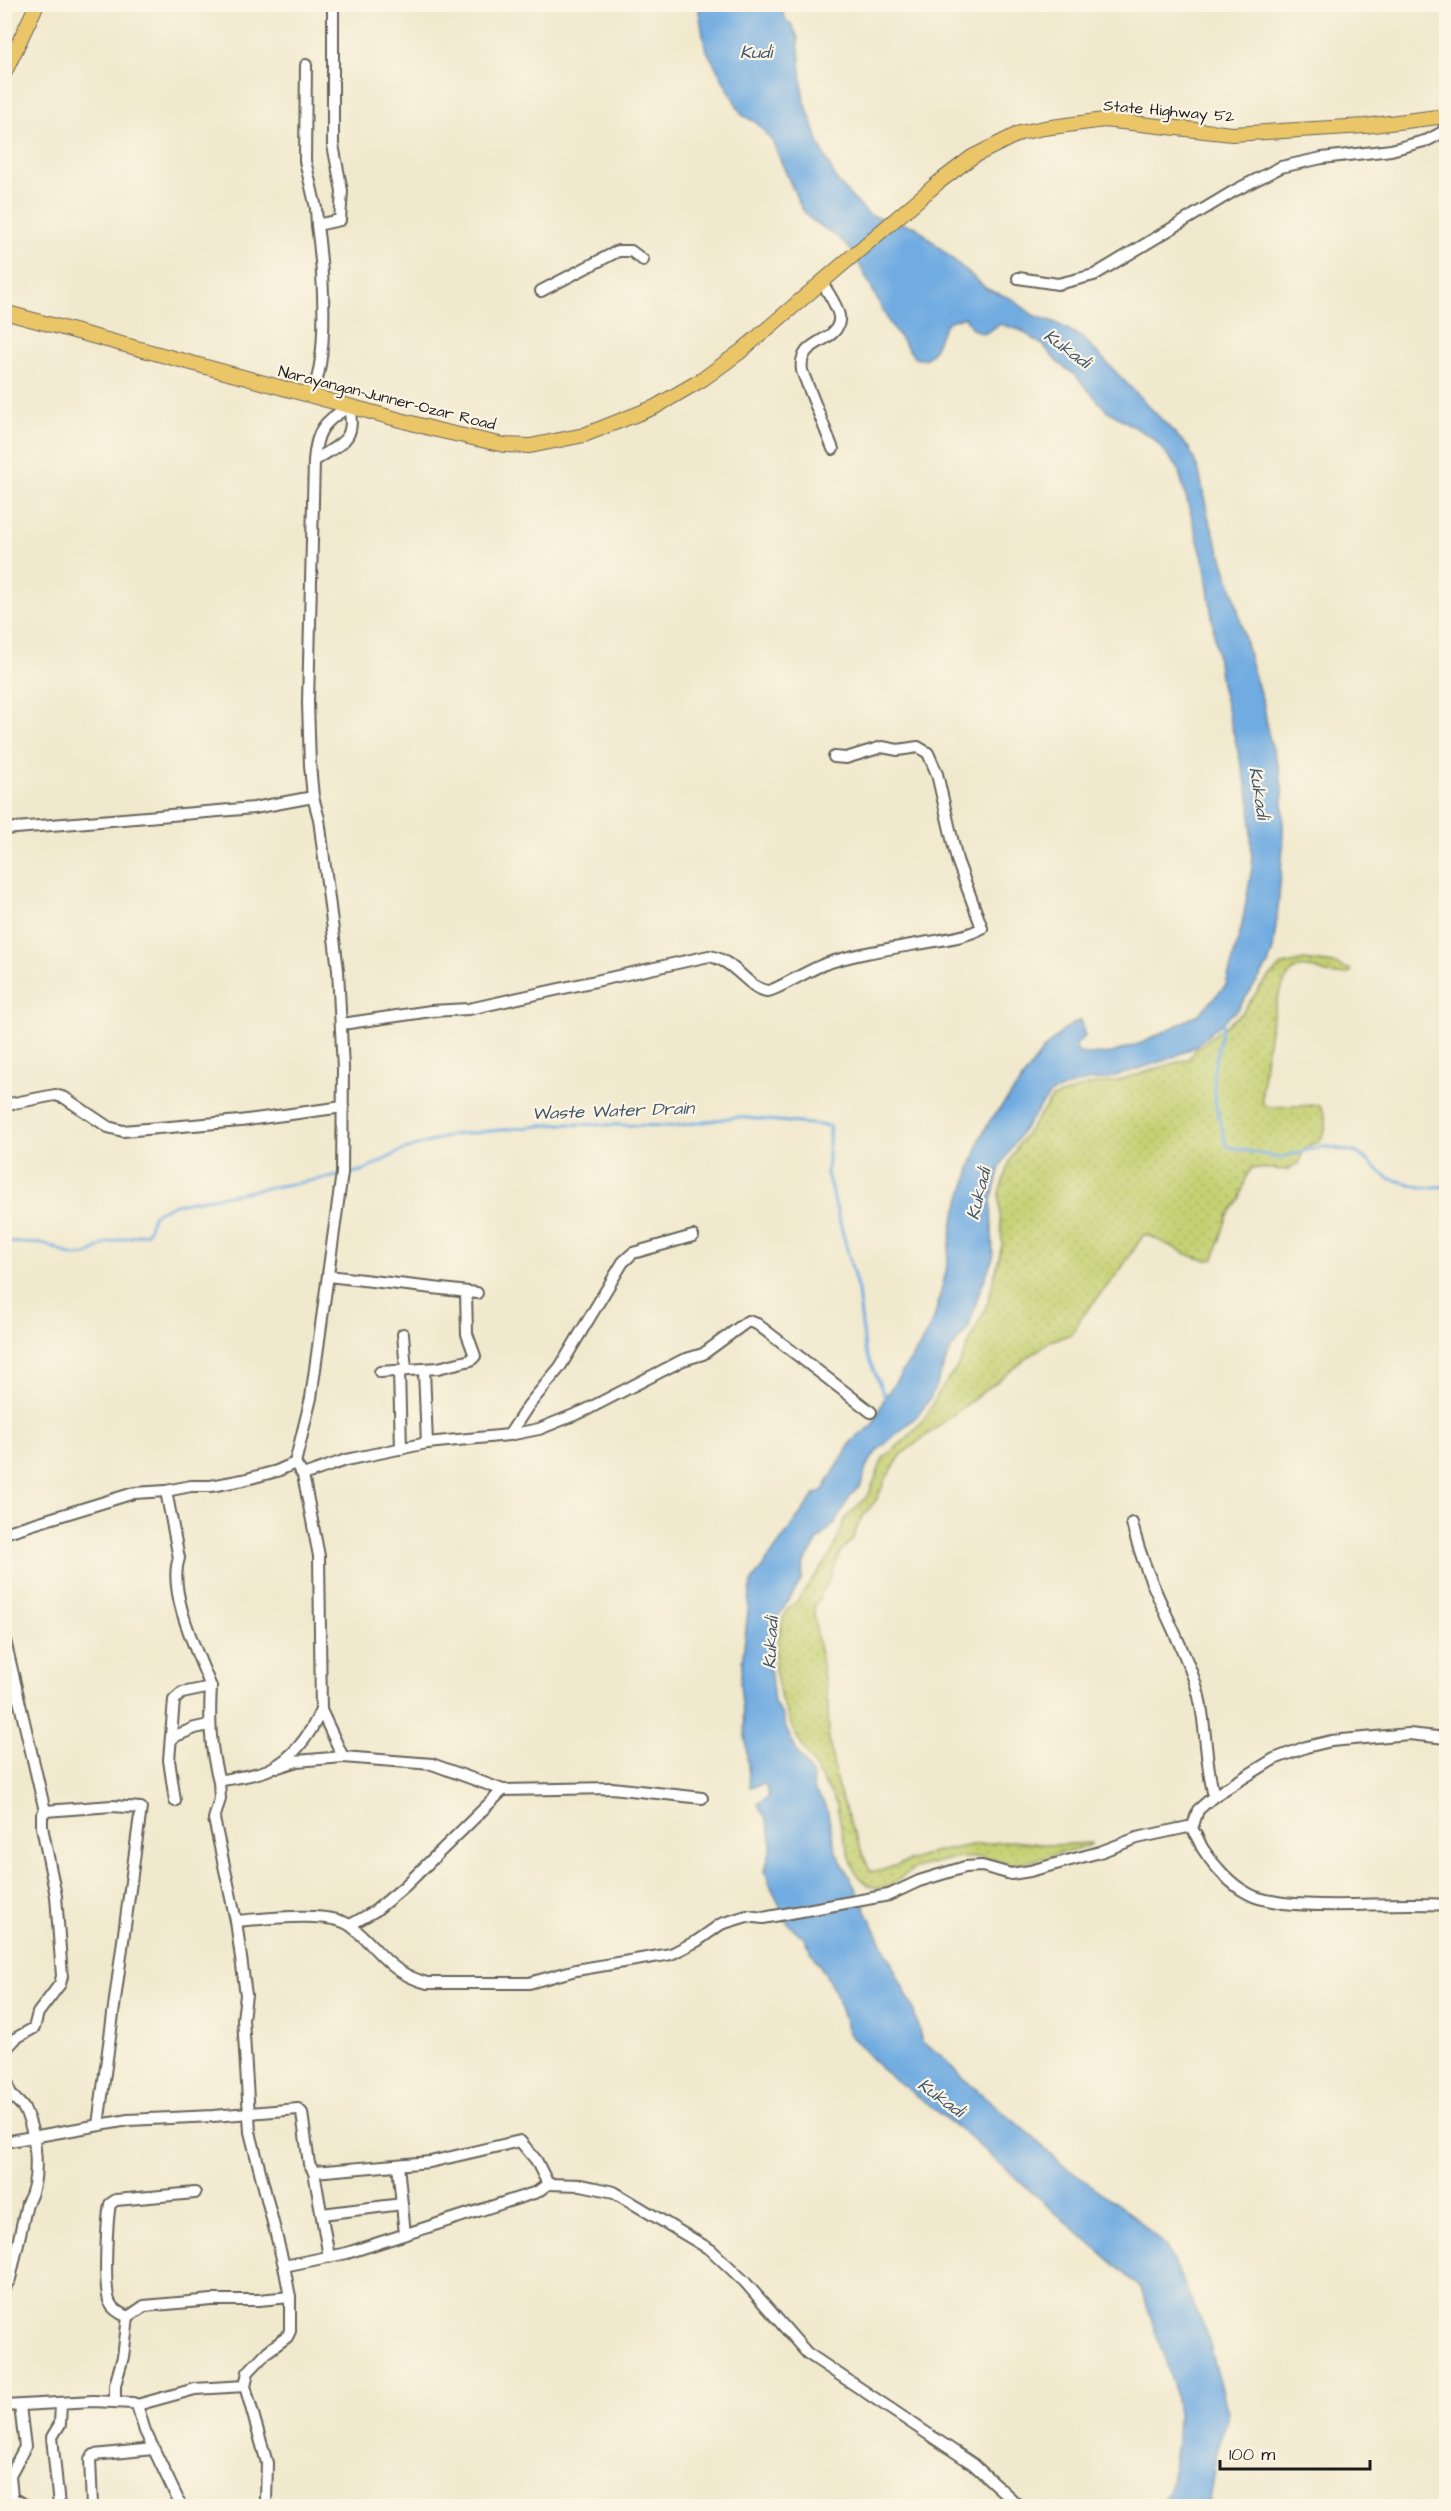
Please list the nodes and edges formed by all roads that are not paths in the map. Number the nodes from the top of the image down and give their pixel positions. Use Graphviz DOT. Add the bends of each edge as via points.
graph roads {
  1 [pos="37,4"];
  2 [pos="333,4"];
  3 [pos="306,65"];
  4 [pos="4,74"];
  5 [pos="1446,116"];
  6 [pos="1446,124"];
  7 [pos="317,225"];
  8 [pos="643,260"];
  9 [pos="1018,278"];
  10 [pos="825,279"];
  11 [pos="541,291"];
  12 [pos="4,312"];
  13 [pos="312,396"];
  14 [pos="349,407"];
  15 [pos="833,449"];
  16 [pos="314,461"];
  17 [pos="834,758"];
  18 [pos="313,797"];
  19 [pos="4,829"];
  20 [pos="342,1024"];
  21 [pos="4,1105"];
  22 [pos="343,1107"];
  23 [pos="693,1236"];
  24 [pos="328,1276"];
  25 [pos="404,1334"];
  26 [pos="424,1370"];
  27 [pos="403,1371"];
  28 [pos="380,1372"];
  29 [pos="871,1412"];
  30 [pos="509,1435"];
  31 [pos="428,1443"];
  32 [pos="401,1449"];
  33 [pos="295,1463"];
  34 [pos="303,1475"];
  35 [pos="166,1491"];
  36 [pos="1132,1523"];
  37 [pos="4,1533"];
  38 [pos="4,1636"];
  39 [pos="10,1684"];
  40 [pos="211,1687"];
  41 [pos="321,1710"];
  42 [pos="209,1725"];
  43 [pos="173,1737"];
  44 [pos="1446,1738"];
  45 [pos="343,1757"];
  46 [pos="269,1770"];
  47 [pos="219,1781"];
  48 [pos="503,1790"];
  49 [pos="1214,1796"];
  50 [pos="702,1798"];
  51 [pos="175,1801"];
  52 [pos="45,1811"];
  53 [pos="1192,1829"];
  54 [pos="1446,1905"];
  55 [pos="236,1921"];
  56 [pos="350,1925"];
  57 [pos="5,2058"];
  58 [pos="249,2113"];
  59 [pos="98,2125"];
  60 [pos="34,2136"];
  61 [pos="4,2142"];
  62 [pos="398,2165"];
  63 [pos="314,2172"];
  64 [pos="548,2184"];
  65 [pos="195,2193"];
  66 [pos="402,2205"];
  67 [pos="322,2214"];
  68 [pos="405,2234"];
  69 [pos="329,2257"];
  70 [pos="284,2266"];
  71 [pos="4,2289"];
  72 [pos="290,2297"];
  73 [pos="128,2317"];
  74 [pos="244,2386"];
  75 [pos="115,2401"];
  76 [pos="61,2403"];
  77 [pos="137,2405"];
  78 [pos="4,2406"];
  79 [pos="20,2406"];
  80 [pos="153,2448"];
  81 [pos="8,2496"];
  82 [pos="27,2506"];
  83 [pos="59,2506"];
  84 [pos="92,2506"];
  85 [pos="181,2506"];
  86 [pos="263,2506"];
  87 [pos="1019,2506"];
  1 -- 4 [label="main road"];
  2 -- 7 [label="street" via="333,145 342,191 340,220"];
  3 -- 7 [label="street" via="305,161"];
  5 -- 10 [label="main road, State Highway 52" via="1365,126 1232,134 1104,120 1020,133 972,157"];
  6 -- 9 [label="street" via="1443,132 1428,140 1390,150 1281,167 1094,274 1059,284"];
  7 -- 13 [label="street" via="323,268 321,368"];
  8 -- 11 [label="street" via="632,251 618,251"];
  10 -- 14 [label="main road, Narayangan-Junner-Ozar Road" via="703,380 656,407 584,435 530,446 504,445"];
  10 -- 15 [label="street" via="839,321 835,330 802,356 801,362"];
  12 -- 13 [label="main road, Narayangan-Junner-Ozar Road"];
  13 -- 14 [label="main road, Narayangan-Junner-Ozar Road"];
  14 -- 16 [label="street" via="332,416 321,429 315,442"];
  14 -- 16 [label="street" via="351,432"];
  16 -- 18 [label="street" via="308,703"];
  17 -- 20 [label="street" via="882,747 918,747 928,753 937,774 957,860 982,928 822,964 773,991 760,988 719,957 709,956 469,1009"];
  18 -- 19 [label="street" via="254,808"];
  18 -- 20 [label="street" via="319,819"];
  20 -- 22 [label="street"];
  21 -- 22 [label="street" via="55,1095 108,1127 123,1131"];
  22 -- 24 [label="street" via="342,1173"];
  23 -- 30 [label="street" via="633,1253 623,1262 560,1367"];
  24 -- 26 [label="street" via="472,1293 467,1334 475,1356"];
  24 -- 33 [label="street" via="311,1398"];
  25 -- 27 [label="street"];
  26 -- 27 [label="street"];
  26 -- 31 [label="street"];
  27 -- 28 [label="street"];
  27 -- 32 [label="street"];
  29 -- 30 [label="street" via="748,1321 704,1354 683,1360 584,1411 539,1429"];
  30 -- 31 [label="street"];
  31 -- 32 [label="street"];
  32 -- 34 [label="street" via="346,1460"];
  33 -- 34 [label="street"];
  33 -- 35 [label="street" via="243,1480"];
  34 -- 41 [label="street" via="319,1556"];
  35 -- 37 [label="street" via="134,1493"];
  35 -- 40 [label="street" via="179,1558 175,1568 183,1618"];
  36 -- 49 [label="street" via="1146,1570 1195,1683"];
  38 -- 39 [label="street"];
  39 -- 52 [label="street"];
  40 -- 42 [label="street"];
  40 -- 43 [label="street" via="177,1696"];
  41 -- 45 [label="street"];
  41 -- 46 [label="street" via="306,1739"];
  42 -- 43 [label="street"];
  42 -- 47 [label="street"];
  43 -- 51 [label="street" via="169,1760"];
  44 -- 49 [label="street" via="1409,1734 1306,1747 1274,1759"];
  45 -- 46 [label="street" via="297,1761"];
  45 -- 48 [label="street" via="432,1764"];
  46 -- 47 [label="street"];
  47 -- 55 [label="street" via="220,1799 214,1818"];
  48 -- 50 [label="street" via="612,1788"];
  48 -- 56 [label="street" via="404,1887"];
  49 -- 53 [label="street" via="1198,1810"];
  52 -- 57 [label="street" via="42,1827 56,1896 62,1976 38,2013 34,2028 9,2045"];
  52 -- 59 [label="street" via="141,1808"];
  53 -- 54 [label="street" via="1203,1849 1234,1885 1269,1901 1310,1906"];
  53 -- 56 [label="street" via="1182,1827 1137,1838 1030,1871 1011,1874 982,1866 965,1867 890,1895 763,1918 747,1916 710,1930 670,1954 517,1983 427,1983 411,1979 379,1955"];
  55 -- 56 [label="street" via="313,1916"];
  55 -- 58 [label="street" via="246,1995 243,2019"];
  57 -- 60 [label="street" via="10,2092 23,2107"];
  58 -- 59 [label="street"];
  58 -- 63 [label="street" via="298,2109 302,2112 309,2164"];
  58 -- 70 [label="street" via="250,2132"];
  59 -- 60 [label="street"];
  60 -- 61 [label="street"];
  60 -- 71 [label="street" via="34,2188"];
  62 -- 63 [label="street"];
  62 -- 64 [label="street" via="430,2162 520,2141 536,2160"];
  62 -- 66 [label="street"];
  63 -- 67 [label="street"];
  64 -- 68 [label="street" via="537,2192"];
  64 -- 87 [label="street" via="614,2192 711,2250 745,2282 807,2353 973,2464"];
  65 -- 73 [label="street" via="116,2200 110,2204 106,2287 109,2302"];
  66 -- 67 [label="street"];
  66 -- 68 [label="street"];
  67 -- 69 [label="street"];
  68 -- 69 [label="street"];
  69 -- 70 [label="street"];
  70 -- 72 [label="street"];
  72 -- 73 [label="street" via="144,2306"];
  72 -- 74 [label="street" via="287,2337 248,2372"];
  73 -- 75 [label="street"];
  74 -- 77 [label="street" via="195,2389"];
  74 -- 86 [label="street" via="267,2463 267,2500"];
  75 -- 76 [label="street"];
  75 -- 77 [label="street"];
  76 -- 79 [label="street"];
  76 -- 83 [label="street" via="60,2424 52,2437"];
  77 -- 80 [label="street"];
  78 -- 79 [label="street"];
  79 -- 81 [label="street" via="25,2447 10,2475"];
  80 -- 84 [label="street" via="90,2458"];
  80 -- 85 [label="street"];
  81 -- 82 [label="street"];
}
